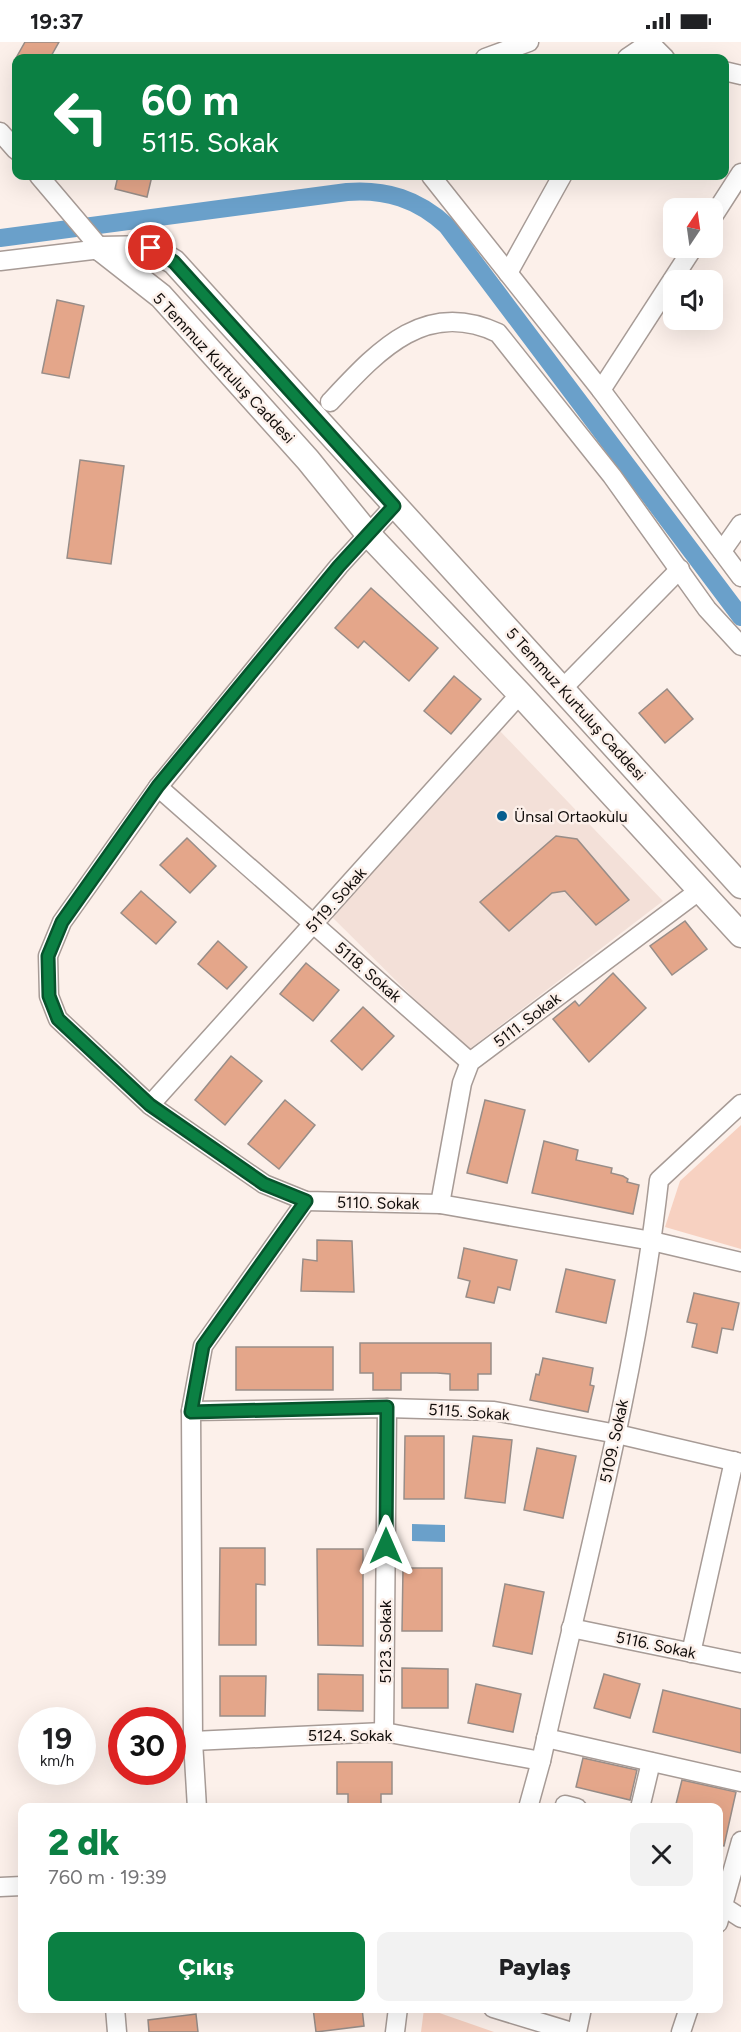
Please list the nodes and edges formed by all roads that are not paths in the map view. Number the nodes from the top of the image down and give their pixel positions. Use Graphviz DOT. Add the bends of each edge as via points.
graph roads {
  1 [pos="529,42"];
  2 [pos="649,42"];
  3 [pos="496,54"];
  4 [pos="632,54"];
  5 [pos="661,54"];
  6 [pos="0,132"];
  7 [pos="12,146"];
  8 [pos="741,173"];
  9 [pos="43,180"];
  10 [pos="434,180"];
  11 [pos="560,180"];
  12 [pos="723,201"];
  13 [pos="101,249"];
  14 [pos="687,258"];
  15 [pos="0,261"];
  16 [pos="508,273"];
  17 [pos="601,390"];
  18 [pos="330,402"];
  19 [pos="394,506"];
  20 [pos="741,524"];
  21 [pos="368,534"];
  22 [pos="722,552"];
  23 [pos="680,568"];
  24 [pos="741,577"];
  25 [pos="741,646"];
  26 [pos="563,688"];
  27 [pos="520,694"];
  28 [pos="621,752"];
  29 [pos="593,773"];
  30 [pos="158,786"];
  31 [pos="741,886"];
  32 [pos="700,890"];
  33 [pos="314,925"];
  34 [pos="741,935"];
  35 [pos="470,1062"];
  36 [pos="741,1104"];
  37 [pos="150,1105"];
  38 [pos="306,1201"];
  39 [pos="440,1204"];
  40 [pos="652,1241"];
  41 [pos="741,1262"];
  42 [pos="387,1407"];
  43 [pos="191,1412"];
  44 [pos="617,1434"];
  45 [pos="737,1462"];
  46 [pos="571,1628"];
  47 [pos="691,1653"];
  48 [pos="741,1663"];
  49 [pos="384,1731"];
  50 [pos="546,1738"];
  51 [pos="193,1740"];
  52 [pos="541,1761"];
  53 [pos="651,1762"];
  54 [pos="741,1782"];
  55 [pos="197,1803"];
  56 [pos="529,1803"];
  57 [pos="641,1803"];
  58 [pos="741,1840"];
  59 [pos="18,1886"];
  60 [pos="0,1887"];
  61 [pos="723,1908"];
  62 [pos="723,1915"];
  63 [pos="741,1918"];
  64 [pos="115,2013"];
  65 [pos="397,2013"];
  66 [pos="509,2013"];
  67 [pos="581,2013"];
  68 [pos="687,2013"];
  69 [pos="117,2032"];
  70 [pos="395,2032"];
  71 [pos="572,2032"];
  72 [pos="577,2032"];
  73 [pos="681,2032"];
  1 -- 3 [label="street"];
  2 -- 4 [label="street"];
  2 -- 5 [label="street"];
  6 -- 7 [label="street"];
  8 -- 12 [label="street"];
  9 -- 13 [label="street"];
  10 -- 16 [label="street"];
  11 -- 16 [label="street"];
  13 -- 15 [label="street"];
  13 -- 19 [label="main road, 5 Temmuz Kurtuluş Caddesi" via="151,248 174,262"];
  13 -- 21 [label="main road, 5 Temmuz Kurtuluş Caddesi" via="161,296 308,460"];
  14 -- 17 [label="street"];
  16 -- 17 [label="street"];
  17 -- 22 [label="street"];
  18 -- 23 [label="street" via="379,351 426,325 454,321 498,333"];
  19 -- 21 [label="street, 5110. Sokak"];
  19 -- 26 [label="main road, 5 Temmuz Kurtuluş Caddesi"];
  20 -- 22 [label="street"];
  21 -- 27 [label="main road, 5 Temmuz Kurtuluş Caddesi"];
  21 -- 30 [label="street, 5110. Sokak"];
  22 -- 24 [label="street"];
  23 -- 25 [label="street" via="707,609"];
  23 -- 26 [label="street"];
  26 -- 28 [label="main road, 5 Temmuz Kurtuluş Caddesi"];
  27 -- 29 [label="main road, 5 Temmuz Kurtuluş Caddesi"];
  27 -- 33 [label="street, 5119. Sokak"];
  28 -- 29 [label="main road"];
  28 -- 31 [label="main road, 5 Temmuz Kurtuluş Caddesi"];
  29 -- 32 [label="main road, 5 Temmuz Kurtuluş Caddesi"];
  30 -- 33 [label="street, 5118. Sokak"];
  30 -- 37 [label="street, 5110. Sokak" via="62,922 48,956 49,996 58,1019"];
  32 -- 34 [label="main road, 5 Temmuz Kurtuluş Caddesi"];
  32 -- 35 [label="street, 5111. Sokak"];
  33 -- 35 [label="street, 5118. Sokak"];
  33 -- 37 [label="street, 5119. Sokak"];
  35 -- 39 [label="street" via="462,1083"];
  36 -- 40 [label="street, 5109. Sokak" via="659,1180"];
  37 -- 38 [label="street, 5110. Sokak" via="264,1184"];
  38 -- 39 [label="street, 5110. Sokak"];
  38 -- 43 [label="street" via="203,1346"];
  39 -- 40 [label="street, 5110. Sokak"];
  40 -- 41 [label="street, 5110. Sokak"];
  40 -- 44 [label="street, 5109. Sokak"];
  42 -- 43 [label="street, 5115. Sokak"];
  42 -- 44 [label="street, 5115. Sokak" via="494,1411"];
  42 -- 49 [label="street, 5123. Sokak"];
  43 -- 51 [label="street"];
  44 -- 45 [label="street, 5115. Sokak"];
  44 -- 46 [label="street, 5109. Sokak"];
  45 -- 47 [label="street"];
  46 -- 47 [label="street, 5116. Sokak"];
  46 -- 50 [label="street, 5109. Sokak"];
  47 -- 48 [label="street, 5116. Sokak"];
  49 -- 51 [label="street, 5124. Sokak"];
  49 -- 52 [label="street, 5124. Sokak"];
  50 -- 52 [label="street, 5109. Sokak"];
  50 -- 53 [label="street"];
  51 -- 55 [label="street"];
  52 -- 56 [label="street, 5109. Sokak"];
  53 -- 54 [label="street"];
  53 -- 57 [label="street"];
  58 -- 61 [label="street"];
  59 -- 60 [label="street"];
  62 -- 63 [label="street"];
  64 -- 69 [label="street"];
  65 -- 70 [label="street"];
  66 -- 71 [label="street"];
  67 -- 72 [label="street"];
  68 -- 73 [label="street"];
}
